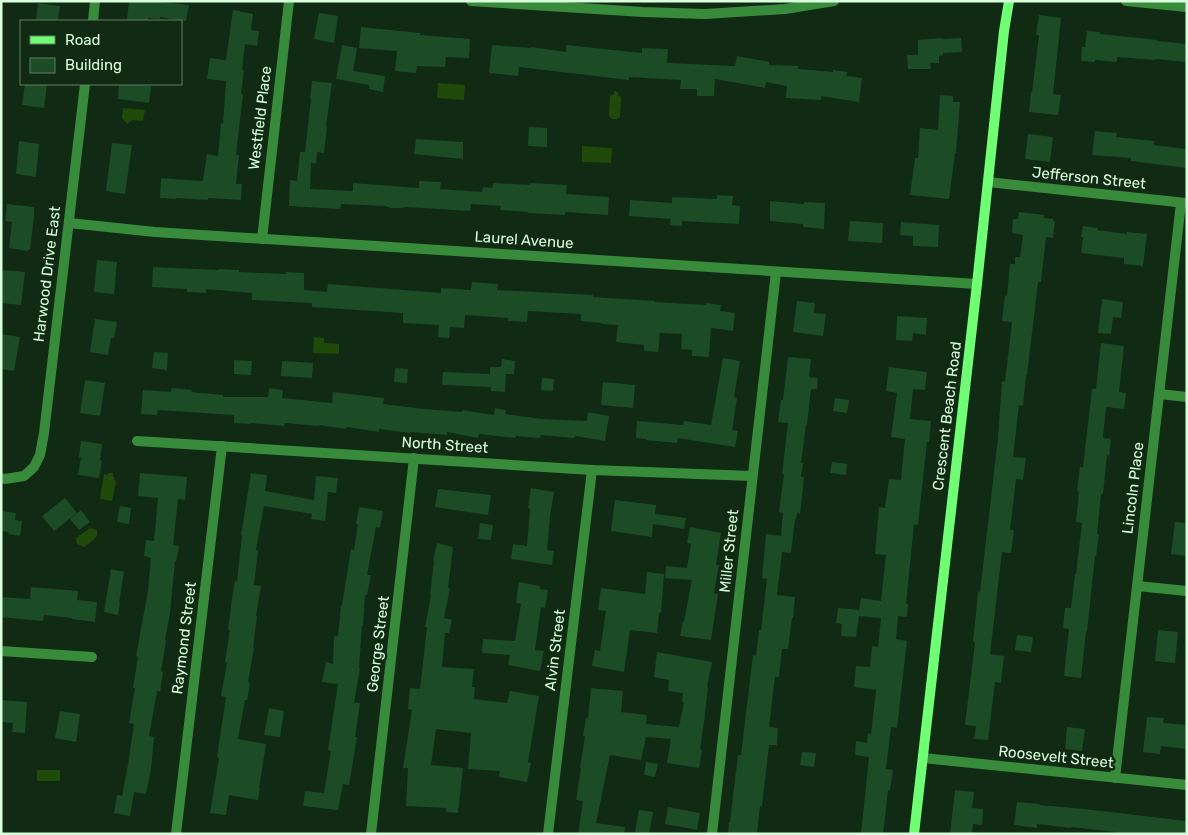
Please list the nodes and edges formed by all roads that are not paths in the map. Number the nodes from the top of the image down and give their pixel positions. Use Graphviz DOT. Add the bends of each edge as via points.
graph roads {
  1 [pos="95,1"];
  2 [pos="289,1"];
  3 [pos="471,1"];
  4 [pos="834,1"];
  5 [pos="1008,1"];
  6 [pos="1126,1"];
  7 [pos="1187,7"];
  8 [pos="93,20"];
  9 [pos="86,85"];
  10 [pos="988,182"];
  11 [pos="1184,203"];
  12 [pos="69,223"];
  13 [pos="262,239"];
  14 [pos="776,272"];
  15 [pos="977,284"];
  16 [pos="1159,394"];
  17 [pos="1187,397"];
  18 [pos="137,441"];
  19 [pos="222,446"];
  20 [pos="414,458"];
  21 [pos="592,470"];
  22 [pos="752,476"];
  23 [pos="1,478"];
  24 [pos="1137,586"];
  25 [pos="1187,591"];
  26 [pos="1,651"];
  27 [pos="92,657"];
  28 [pos="922,758"];
  29 [pos="1115,778"];
  30 [pos="1187,785"];
  31 [pos="176,834"];
  32 [pos="371,834"];
  33 [pos="548,834"];
  34 [pos="712,834"];
  35 [pos="914,834"];
  1 -- 8 [label="street"];
  2 -- 13 [label="street, Westfield Place"];
  3 -- 4 [label="street" via="706,14 785,9"];
  5 -- 10 [label="street, Crescent Beach Road"];
  6 -- 7 [label="street"];
  9 -- 12 [label="street, Harwood Drive East"];
  10 -- 11 [label="street, Jefferson Street"];
  10 -- 15 [label="street, Crescent Beach Road"];
  11 -- 16 [label="street, Lincoln Place"];
  12 -- 13 [label="street, Laurel Avenue"];
  12 -- 23 [label="street, Harwood Drive East" via="40,456 24,476"];
  13 -- 14 [label="street, Laurel Avenue"];
  14 -- 15 [label="street, Laurel Avenue"];
  14 -- 22 [label="street, Miller Street"];
  15 -- 28 [label="street, Crescent Beach Road"];
  16 -- 17 [label="street"];
  16 -- 24 [label="street, Lincoln Place"];
  18 -- 19 [label="street, North Street"];
  19 -- 20 [label="street, North Street"];
  19 -- 31 [label="street, Raymond Street"];
  20 -- 21 [label="street, North Street"];
  20 -- 32 [label="street, George Street"];
  21 -- 22 [label="street, North Street"];
  21 -- 33 [label="street, Alvin Street"];
  22 -- 34 [label="street, Miller Street"];
  24 -- 25 [label="street"];
  24 -- 29 [label="street, Lincoln Place"];
  26 -- 27 [label="street"];
  28 -- 29 [label="street, Roosevelt Street"];
  28 -- 35 [label="street, Crescent Beach Road"];
  29 -- 30 [label="street, Roosevelt Street"];
}
